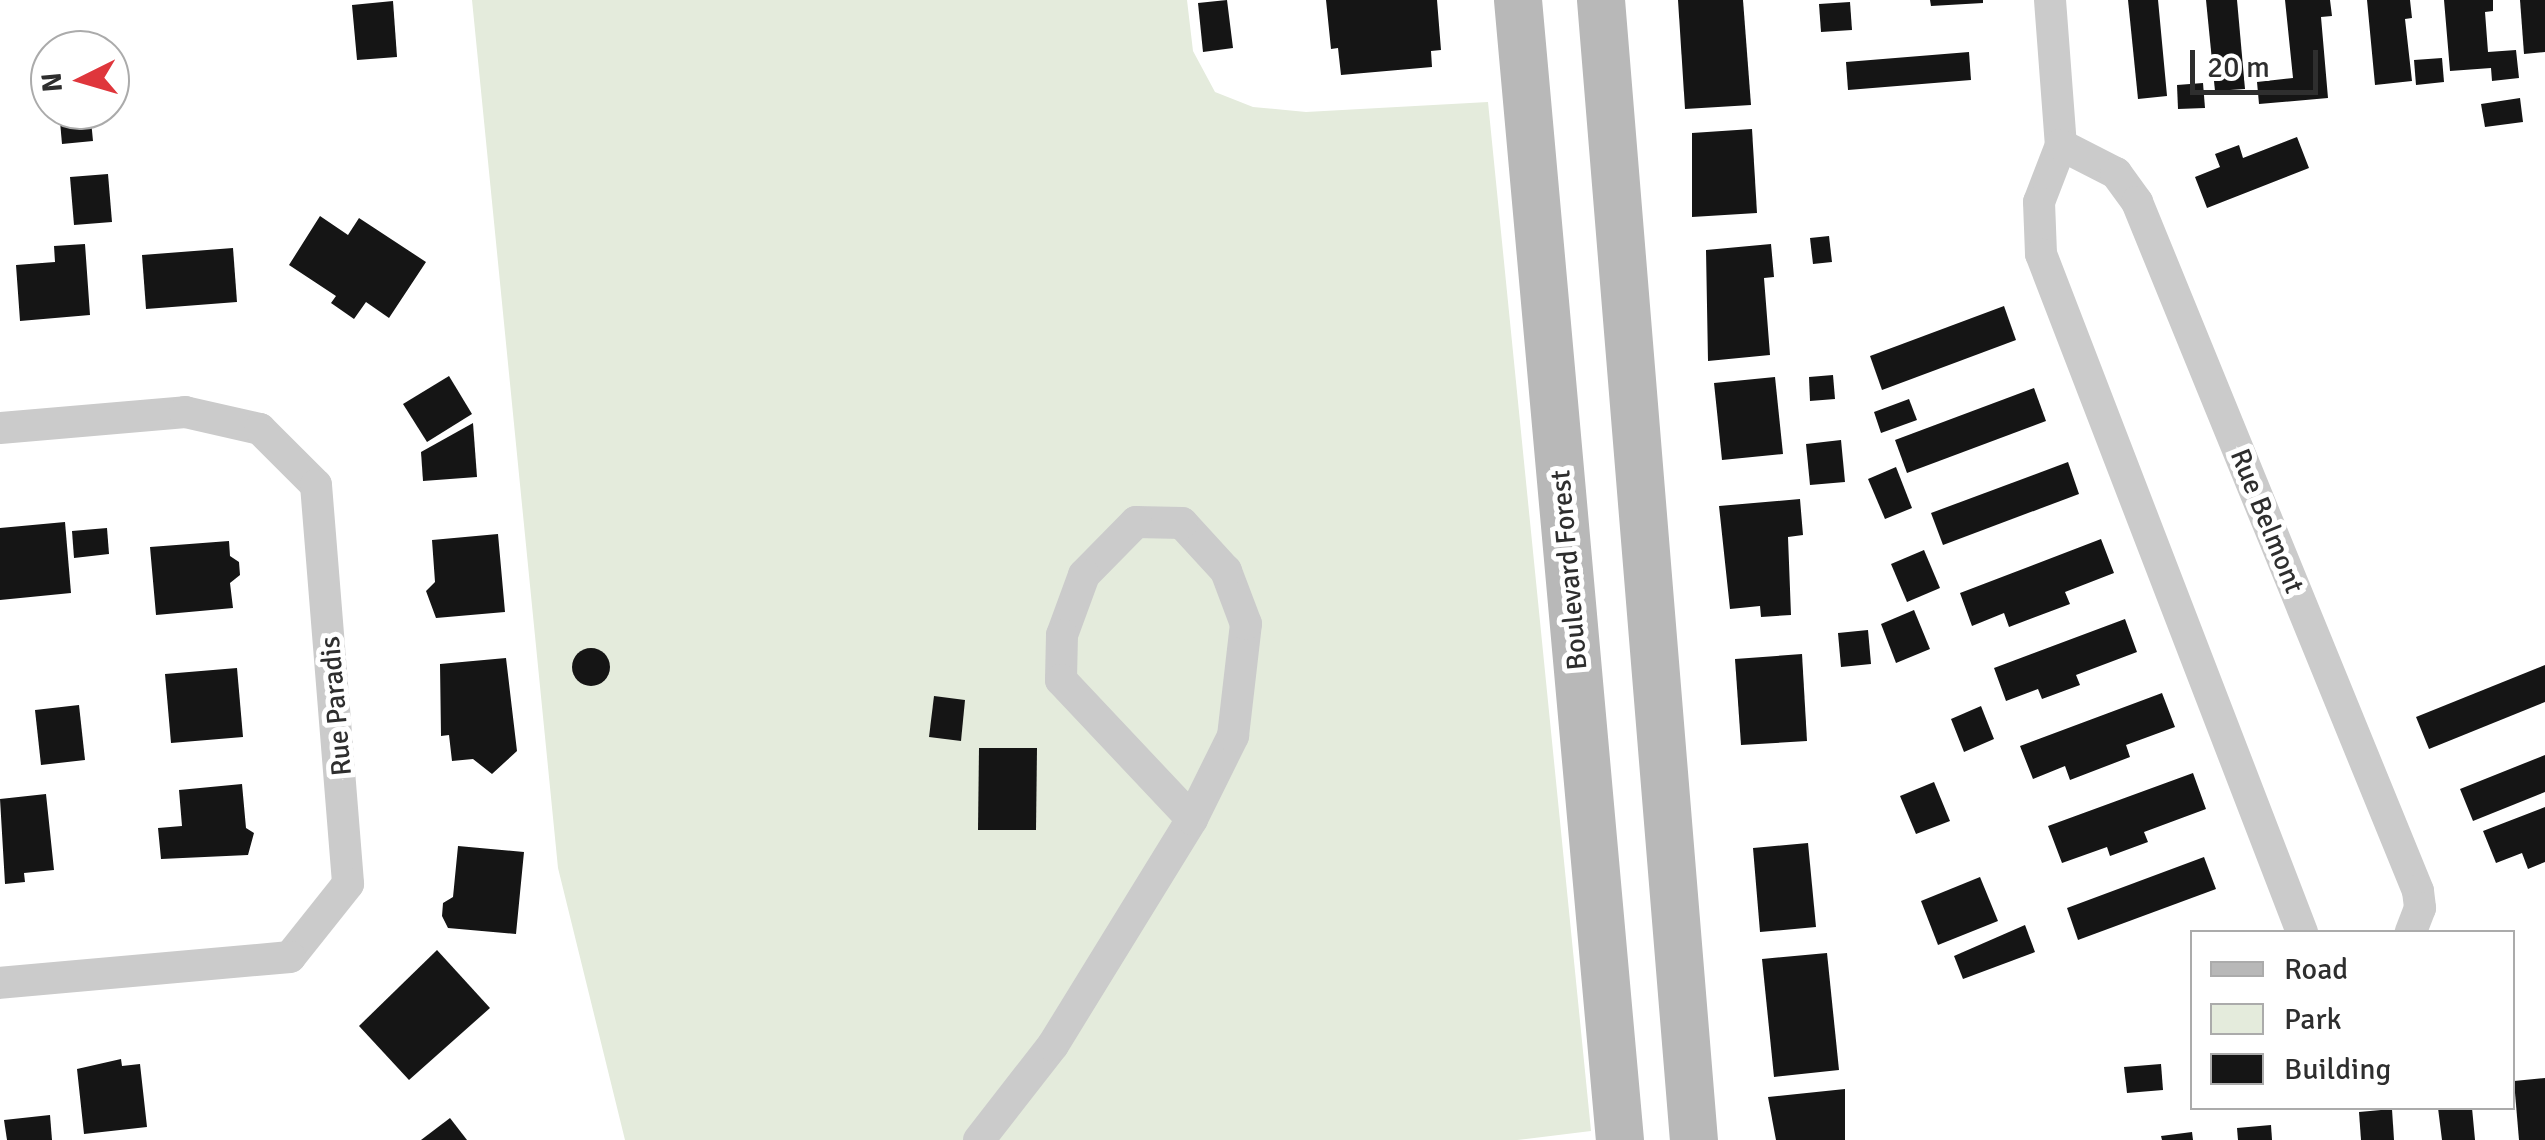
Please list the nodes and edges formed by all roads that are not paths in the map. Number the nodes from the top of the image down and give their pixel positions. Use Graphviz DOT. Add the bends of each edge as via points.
graph roads {
  1 [pos="1518,0"];
  2 [pos="1600,0"];
  3 [pos="2050,0"];
  4 [pos="2061,145"];
  5 [pos="0,428"];
  6 [pos="1192,819"];
  7 [pos="2301,930"];
  8 [pos="2412,930"];
  9 [pos="0,983"];
  10 [pos="979,1140"];
  11 [pos="1620,1140"];
  12 [pos="1694,1140"];
  1 -- 11 [label="street, Boulevard Forest"];
  2 -- 12 [label="street"];
  3 -- 4 [label="street"];
  4 -- 7 [label="street" via="2040,202 2041,254"];
  4 -- 8 [label="street, Rue Belmont" via="2116,172 2137,202 2418,891"];
  5 -- 9 [label="street, Rue Paradis" via="185,412 260,430 316,484 348,884 290,957"];
  6 -- 6 [label="street" via="1061,680 1062,635 1084,575 1136,522 1182,523 1226,571 1246,624 1233,736"];
  6 -- 10 [label="street" via="1053,1045"];
}
